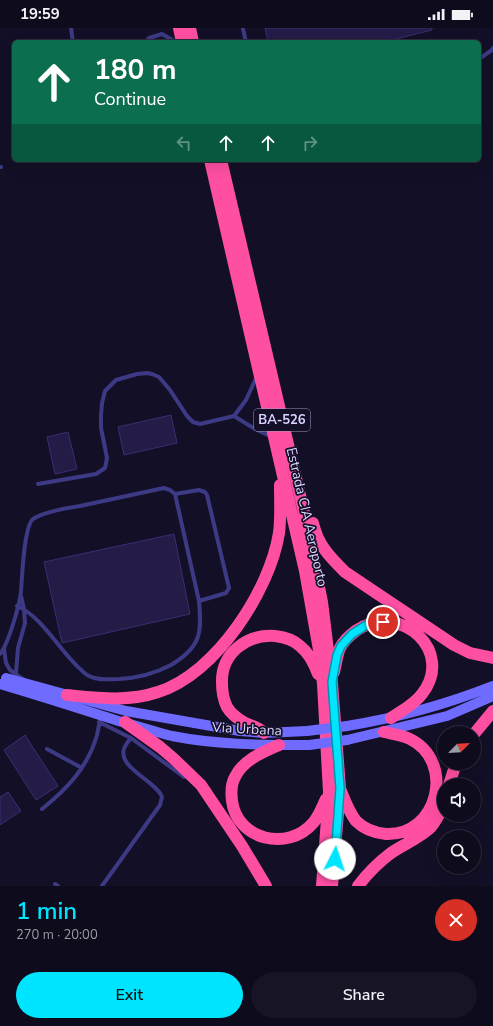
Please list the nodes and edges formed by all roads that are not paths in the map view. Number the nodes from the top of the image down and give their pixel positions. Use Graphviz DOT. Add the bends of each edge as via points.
graph roads {
  1 [pos="71,28"];
  2 [pos="179,28"];
  3 [pos="190,28"];
  4 [pos="243,29"];
  5 [pos="73,40"];
  6 [pos="147,40"];
  7 [pos="172,40"];
  8 [pos="182,40"];
  9 [pos="193,40"];
  10 [pos="246,40"];
  11 [pos="493,48"];
  12 [pos="481,57"];
  13 [pos="210,162"];
  14 [pos="221,162"];
  15 [pos="259,322"];
  16 [pos="258,372"];
  17 [pos="234,416"];
  18 [pos="274,437"];
  19 [pos="281,467"];
  20 [pos="38,484"];
  21 [pos="175,494"];
  22 [pos="21,594"];
  23 [pos="199,600"];
  24 [pos="17,606"];
  25 [pos="24,609"];
  26 [pos="4,649"];
  27 [pos="0,654"];
  28 [pos="493,658"];
  29 [pos="16,674"];
  30 [pos="0,677"];
  31 [pos="327,683"];
  32 [pos="0,684"];
  33 [pos="30,685"];
  34 [pos="493,686"];
  35 [pos="68,695"];
  36 [pos="493,696"];
  37 [pos="493,711"];
  38 [pos="391,718"];
  39 [pos="100,719"];
  40 [pos="125,722"];
  41 [pos="481,726"];
  42 [pos="384,732"];
  43 [pos="264,733"];
  44 [pos="131,738"];
  45 [pos="279,745"];
  46 [pos="47,749"];
  47 [pos="82,768"];
  48 [pos="201,785"];
  49 [pos="334,790"];
  50 [pos="42,809"];
  51 [pos="437,818"];
  52 [pos="102,886"];
  53 [pos="266,886"];
  54 [pos="322,886"];
  55 [pos="332,886"];
  56 [pos="358,886"];
  1 -- 5 [label="lane"];
  2 -- 8 [label="highway"];
  3 -- 9 [label="highway"];
  4 -- 10 [label="lane"];
  6 -- 7 [label="lane" via="162,34"];
  11 -- 12 [label="lane"];
  13 -- 16 [label="highway, Estrada CIA Aeroporto / BA-526"];
  14 -- 15 [label="highway, Estrada CIA Aeroporto / BA-526"];
  15 -- 28 [label="highway" via="270,348 316,536 322,546 345,572 444,640 470,653"];
  15 -- 31 [label="highway, Estrada CIA Aeroporto / BA-526" via="322,602"];
  16 -- 17 [label="lane" via="246,400"];
  16 -- 18 [label="highway, Estrada CIA Aeroporto / BA-526"];
  17 -- 18 [label="lane"];
  17 -- 20 [label="lane" via="196,424 187,416 159,377 146,373 116,380 105,391 102,403 102,428 107,458 105,468 92,475"];
  18 -- 19 [label="highway, Estrada CIA Aeroporto / BA-526"];
  19 -- 31 [label="highway, Estrada CIA Aeroporto / BA-526"];
  19 -- 35 [label="highway" via="279,532 266,578 236,628 202,667 170,688 148,695 121,699"];
  21 -- 22 [label="lane" via="164,488 54,511 31,521 28,525 22,568"];
  21 -- 23 [label="lane"];
  21 -- 23 [label="lane" via="199,490 205,492 222,554 228,592"];
  22 -- 24 [label="lane"];
  22 -- 25 [label="lane"];
  23 -- 25 [label="lane" via="201,624 191,651 183,658 160,671 134,678 104,680 89,676 72,662"];
  24 -- 25 [label="lane"];
  24 -- 26 [label="lane"];
  25 -- 29 [label="lane" via="25,623 18,648"];
  26 -- 27 [label="lane"];
  26 -- 29 [label="lane" via="8,667"];
  29 -- 33 [label="lane"];
  30 -- 33 [label="main road, Via Urbana"];
  31 -- 38 [label="highway" via="341,646 352,634 374,623 390,622 405,626 424,642 430,653 432,670 422,695"];
  31 -- 43 [label="highway" via="300,645 293,640 266,635 251,639 236,648 223,670 223,697 237,718"];
  31 -- 49 [label="highway, Estrada CIA Aeroporto / BA-526"];
  32 -- 39 [label="main road, Via Urbana"];
  33 -- 35 [label="main road, Via Urbana"];
  34 -- 38 [label="main road, Via Urbana" via="426,710"];
  35 -- 43 [label="main road, Via Urbana" via="126,711"];
  36 -- 42 [label="main road, Via Urbana" via="447,716"];
  37 -- 41 [label="highway"];
  38 -- 43 [label="main road, Via Urbana, bridge" via="307,731"];
  39 -- 40 [label="main road, Via Urbana"];
  39 -- 44 [label="lane"];
  39 -- 47 [label="lane" via="94,743"];
  40 -- 45 [label="main road, Via Urbana" via="172,736"];
  40 -- 48 [label="highway" via="160,747"];
  42 -- 45 [label="main road, Via Urbana, bridge" via="309,745"];
  42 -- 49 [label="highway" via="403,736 418,744 434,767 436,794 432,806 422,820 410,829 396,833 368,830 356,821"];
  44 -- 48 [label="lane"];
  44 -- 52 [label="lane" via="124,750 125,759 133,769 156,787 162,801"];
  45 -- 49 [label="highway" via="251,759 235,776 232,805 238,818 249,831 270,840 297,836 317,818"];
  46 -- 47 [label="lane"];
  47 -- 50 [label="lane" via="65,790"];
  48 -- 53 [label="highway"];
  49 -- 54 [label="highway, Estrada CIA Aeroporto / BA-526"];
  49 -- 55 [label="highway, Estrada CIA Aeroporto / BA-526"];
  51 -- 56 [label="highway" via="424,833 379,864"];
}
